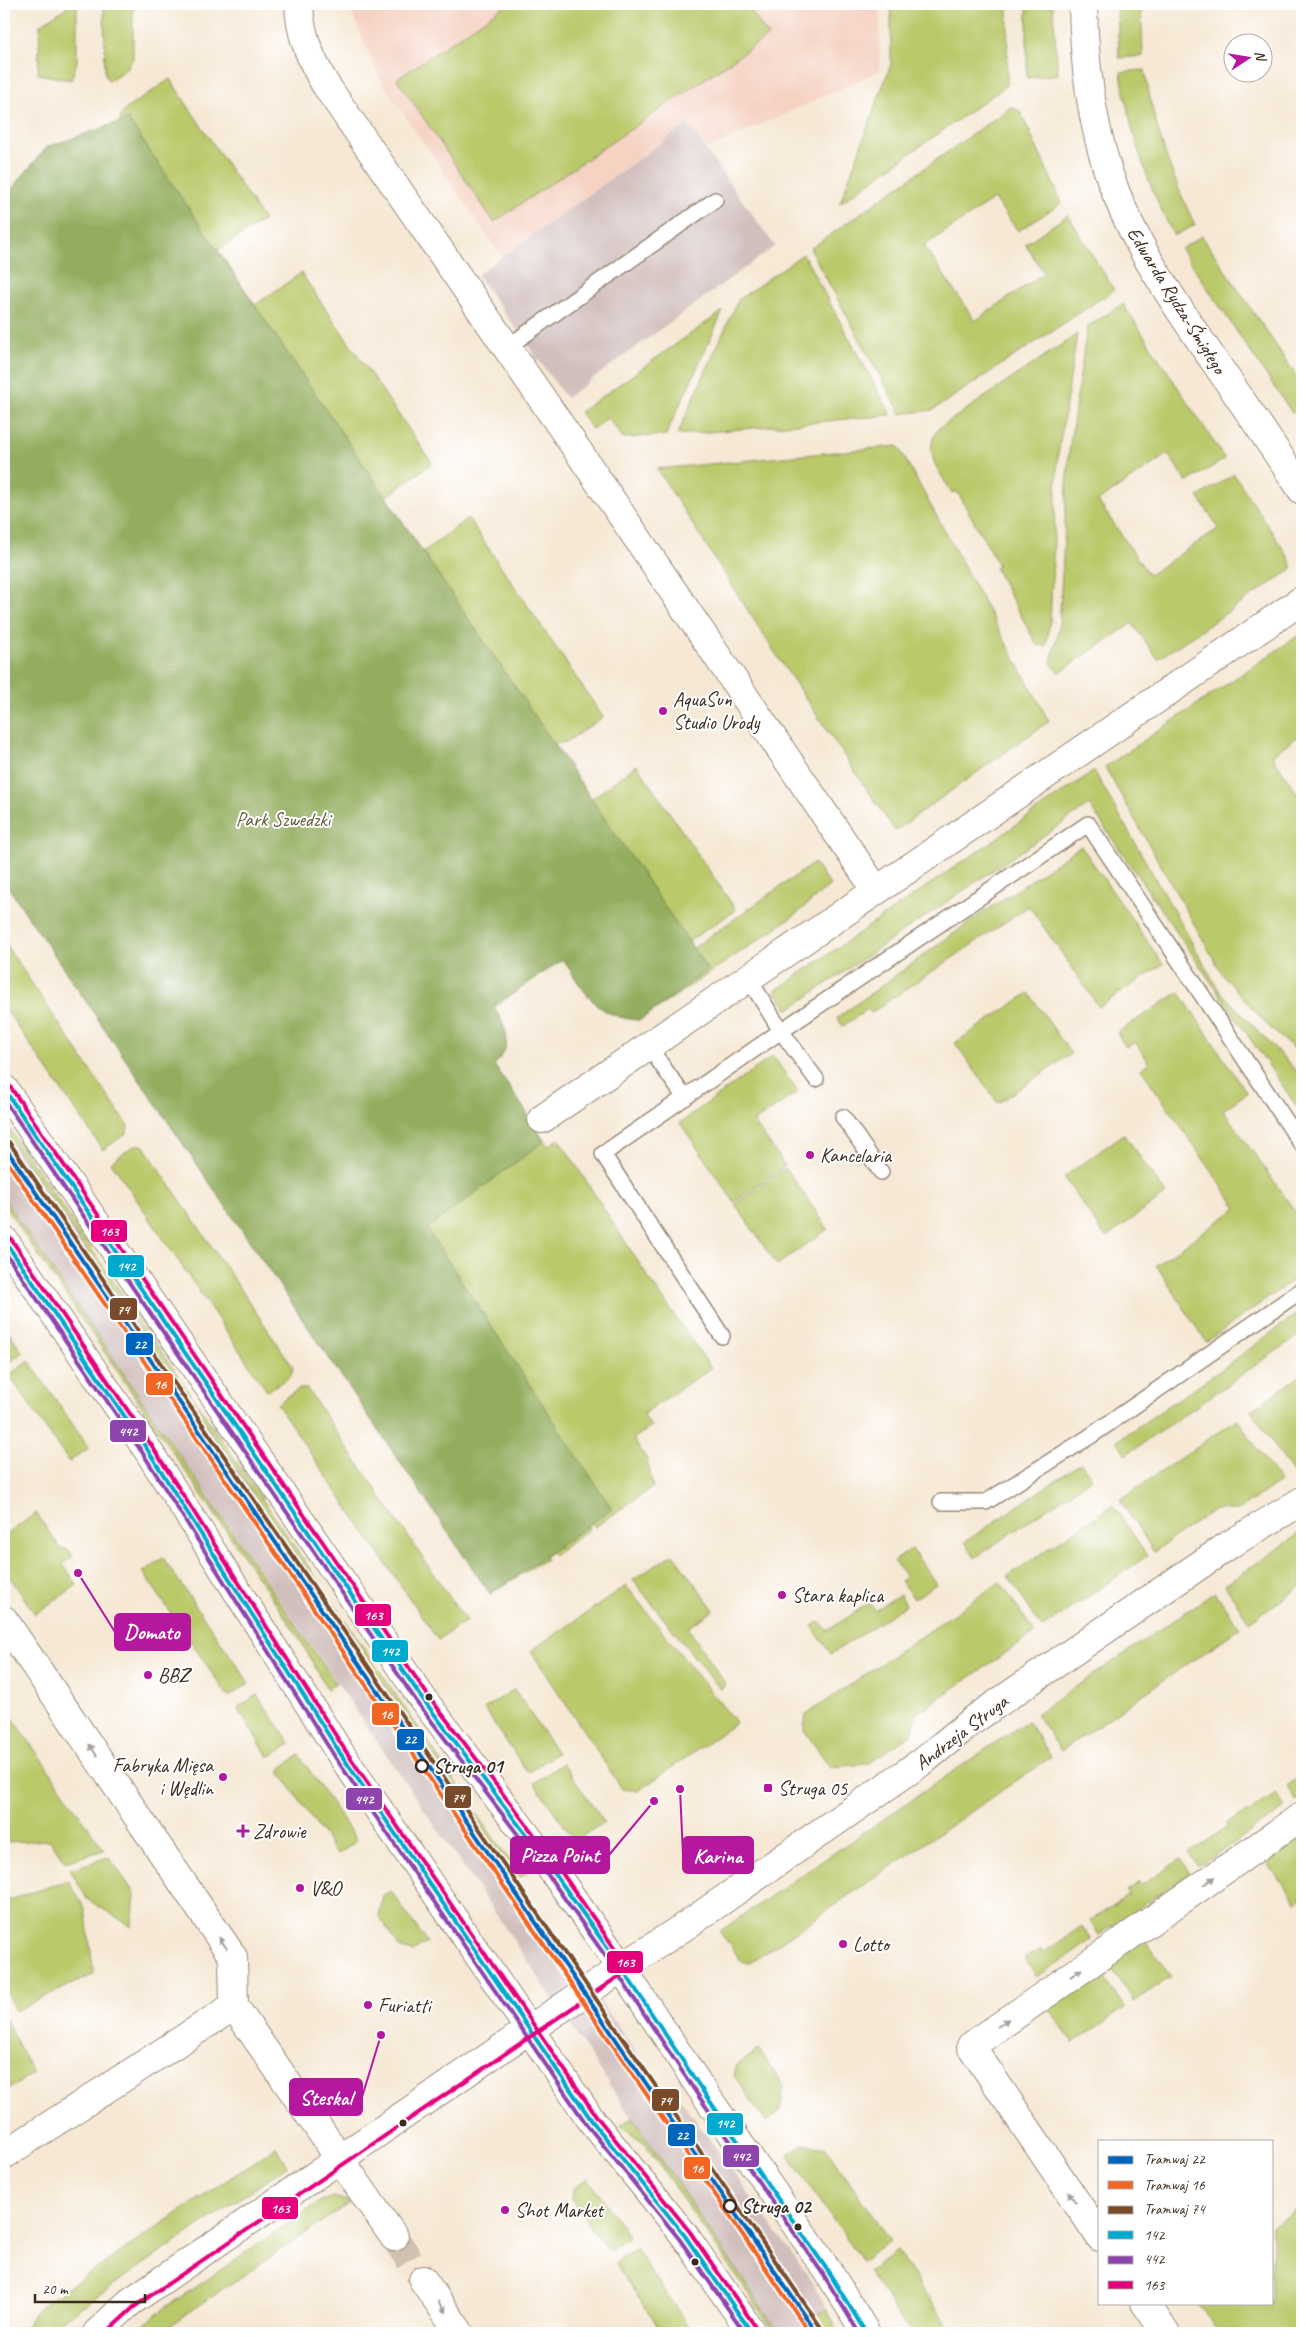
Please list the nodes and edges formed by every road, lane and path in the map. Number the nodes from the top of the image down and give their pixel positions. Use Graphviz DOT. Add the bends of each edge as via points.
graph roads {
  1 [pos="299,4"];
  2 [pos="1083,4"];
  3 [pos="715,200"];
  4 [pos="506,348"];
  5 [pos="1302,490"];
  6 [pos="1302,600"];
  7 [pos="876,890"];
  8 [pos="749,979"];
  9 [pos="781,1031"];
  10 [pos="649,1047"];
  11 [pos="816,1079"];
  12 [pos="4,1089"];
  13 [pos="685,1098"];
  14 [pos="843,1117"];
  15 [pos="542,1119"];
  16 [pos="1302,1145"];
  17 [pos="882,1172"];
  18 [pos="4,1240"];
  19 [pos="1302,1290"];
  20 [pos="722,1336"];
  21 [pos="1302,1501"];
  22 [pos="941,1502"];
  23 [pos="4,1620"];
  24 [pos="1302,1816"];
  25 [pos="621,1967"];
  26 [pos="234,2006"];
  27 [pos="530,2028"];
  28 [pos="4,2155"];
  29 [pos="340,2160"];
  30 [pos="1098,2234"];
  31 [pos="394,2237"];
  32 [pos="423,2280"];
  33 [pos="1146,2304"];
  34 [pos="97,2333"];
  35 [pos="460,2333"];
  36 [pos="752,2333"];
  37 [pos="866,2333"];
  38 [pos="1166,2333"];
  1 -- 4 [label="street" via="306,46 325,84"];
  2 -- 5 [label="street, Edwarda Rydza-Śmigłego" via="1090,101 1108,172 1128,223 1169,294"];
  3 -- 4 [label="lane"];
  4 -- 7 [label="street"];
  6 -- 7 [label="street"];
  7 -- 8 [label="street"];
  8 -- 9 [label="lane"];
  8 -- 10 [label="street"];
  9 -- 11 [label="lane"];
  9 -- 13 [label="lane"];
  9 -- 16 [label="lane" via="1088,824"];
  10 -- 13 [label="lane"];
  10 -- 15 [label="street"];
  12 -- 25 [label="street" via="422,1698 543,1857"];
  13 -- 20 [label="lane" via="603,1154"];
  14 -- 17 [label="lane"];
  18 -- 27 [label="street" via="147,1449 340,1753"];
  19 -- 22 [label="lane" via="1089,1437 986,1502"];
  21 -- 25 [label="street, Andrzeja Struga" via="1229,1545 976,1718 923,1761"];
  26 -- 23 [label="street, one-way" via="233,1957"];
  30 -- 24 [label="street, one-way" via="971,2046"];
  25 -- 27 [label="street, Andrzeja Struga"];
  25 -- 37 [label="street" via="828,2271"];
  26 -- 28 [label="street"];
  26 -- 29 [label="street"];
  27 -- 29 [label="street, Andrzeja Struga"];
  27 -- 36 [label="street" via="592,2121 685,2236"];
  29 -- 31 [label="street"];
  29 -- 34 [label="street, Andrzeja Struga" via="130,2302"];
  32 -- 35 [label="street, one-way"];
  33 -- 38 [label="street"];
}
